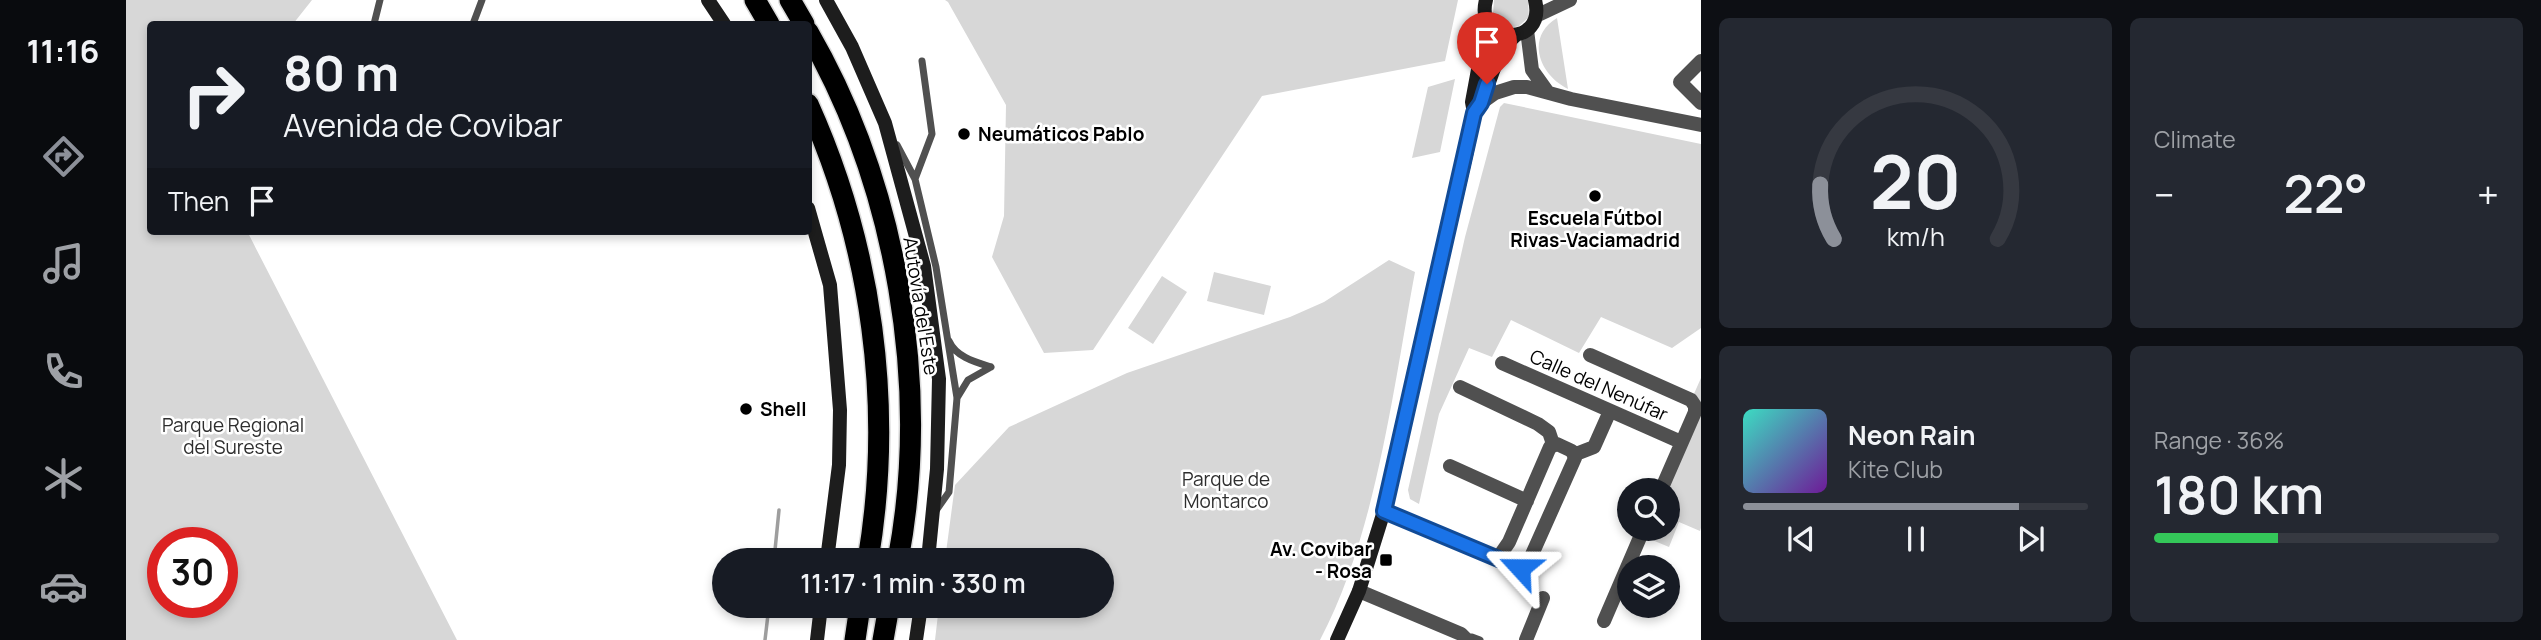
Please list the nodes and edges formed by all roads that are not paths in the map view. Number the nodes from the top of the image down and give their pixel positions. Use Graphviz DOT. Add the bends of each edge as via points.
graph roads {
  1 [pos="380,0"];
  2 [pos="482,0"];
  3 [pos="708,0"];
  4 [pos="790,0"];
  5 [pos="825,0"];
  6 [pos="1486,0"];
  7 [pos="1535,0"];
  8 [pos="1570,0"];
  9 [pos="1536,16"];
  10 [pos="375,21"];
  11 [pos="473,21"];
  12 [pos="722,21"];
  13 [pos="802,21"];
  14 [pos="1487,21"];
  15 [pos="1522,33"];
  16 [pos="812,39"];
  17 [pos="922,61"];
  18 [pos="1701,61"];
  19 [pos="1547,91"];
  20 [pos="1701,103"];
  21 [pos="1477,108"];
  22 [pos="812,113"];
  23 [pos="885,123"];
  24 [pos="1701,125"];
  25 [pos="915,179"];
  26 [pos="812,222"];
  27 [pos="944,331"];
  28 [pos="1590,355"];
  29 [pos="1502,362"];
  30 [pos="1460,387"];
  31 [pos="957,398"];
  32 [pos="1610,411"];
  33 [pos="1681,442"];
  34 [pos="1553,444"];
  35 [pos="1576,454"];
  36 [pos="1450,466"];
  37 [pos="1666,478"];
  38 [pos="1527,501"];
  39 [pos="1384,511"];
  40 [pos="933,514"];
  41 [pos="1639,541"];
  42 [pos="829,548"];
  43 [pos="869,548"];
  44 [pos="900,548"];
  45 [pos="929,548"];
  46 [pos="1498,558"];
  47 [pos="1359,591"];
  48 [pos="1543,598"];
  49 [pos="820,618"];
  50 [pos="858,618"];
  51 [pos="888,618"];
  52 [pos="919,618"];
  53 [pos="1605,621"];
  54 [pos="1471,639"];
  55 [pos="817,640"];
  56 [pos="855,640"];
  57 [pos="883,640"];
  58 [pos="916,640"];
  59 [pos="1337,640"];
  60 [pos="1526,640"];
  1 -- 10 [label="lane"];
  2 -- 11 [label="lane"];
  3 -- 12 [label="main road"];
  4 -- 13 [label="highway"];
  5 -- 23 [label="main road" via="852,47"];
  6 -- 14 [label="main road"];
  7 -- 9 [label="main road"];
  8 -- 9 [label="street"];
  9 -- 15 [label="main road"];
  14 -- 15 [label="main road" via="1499,33"];
  14 -- 21 [label="main road" via="1472,102"];
  15 -- 19 [label="street" via="1532,70"];
  15 -- 21 [label="main road" via="1506,44 1493,65"];
  16 -- 44 [label="highway, Autovía del Este" via="855,131 880,204 896,272 910,388 910,467"];
  17 -- 25 [label="lane" via="932,134"];
  18 -- 20 [label="street" via="1680,82"];
  19 -- 21 [label="street" via="1514,87 1495,93"];
  19 -- 24 [label="street"];
  21 -- 39 [label="main road"];
  22 -- 43 [label="highway" via="849,215 872,322 878,466"];
  23 -- 25 [label="lane"];
  23 -- 40 [label="main road" via="925,266 939,379"];
  25 -- 27 [label="lane" via="936,267"];
  26 -- 42 [label="main road" via="830,285 840,410 839,465"];
  27 -- 31 [label="lane"];
  27 -- 31 [label="lane" via="951,347 990,367 968,380"];
  28 -- 33 [label="street" via="1691,400 1695,412"];
  29 -- 32 [label="street, Calle del Nenúfar"];
  30 -- 34 [label="street" via="1538,424 1549,432"];
  31 -- 40 [label="lane" via="949,492"];
  32 -- 33 [label="street, Calle del Nenúfar"];
  32 -- 35 [label="street" via="1594,447"];
  33 -- 37 [label="street"];
  34 -- 35 [label="street"];
  34 -- 38 [label="street"];
  35 -- 46 [label="street" via="1529,565 1520,568"];
  36 -- 38 [label="street"];
  38 -- 46 [label="street"];
  39 -- 46 [label="street"];
  39 -- 47 [label="main road"];
  40 -- 45 [label="main road"];
  41 -- 53 [label="street"];
  47 -- 54 [label="street"];
  47 -- 59 [label="main road"];
  48 -- 60 [label="street"];
  49 -- 55 [label="main road"];
  50 -- 56 [label="highway"];
  51 -- 57 [label="highway"];
  52 -- 58 [label="main road"];
}
